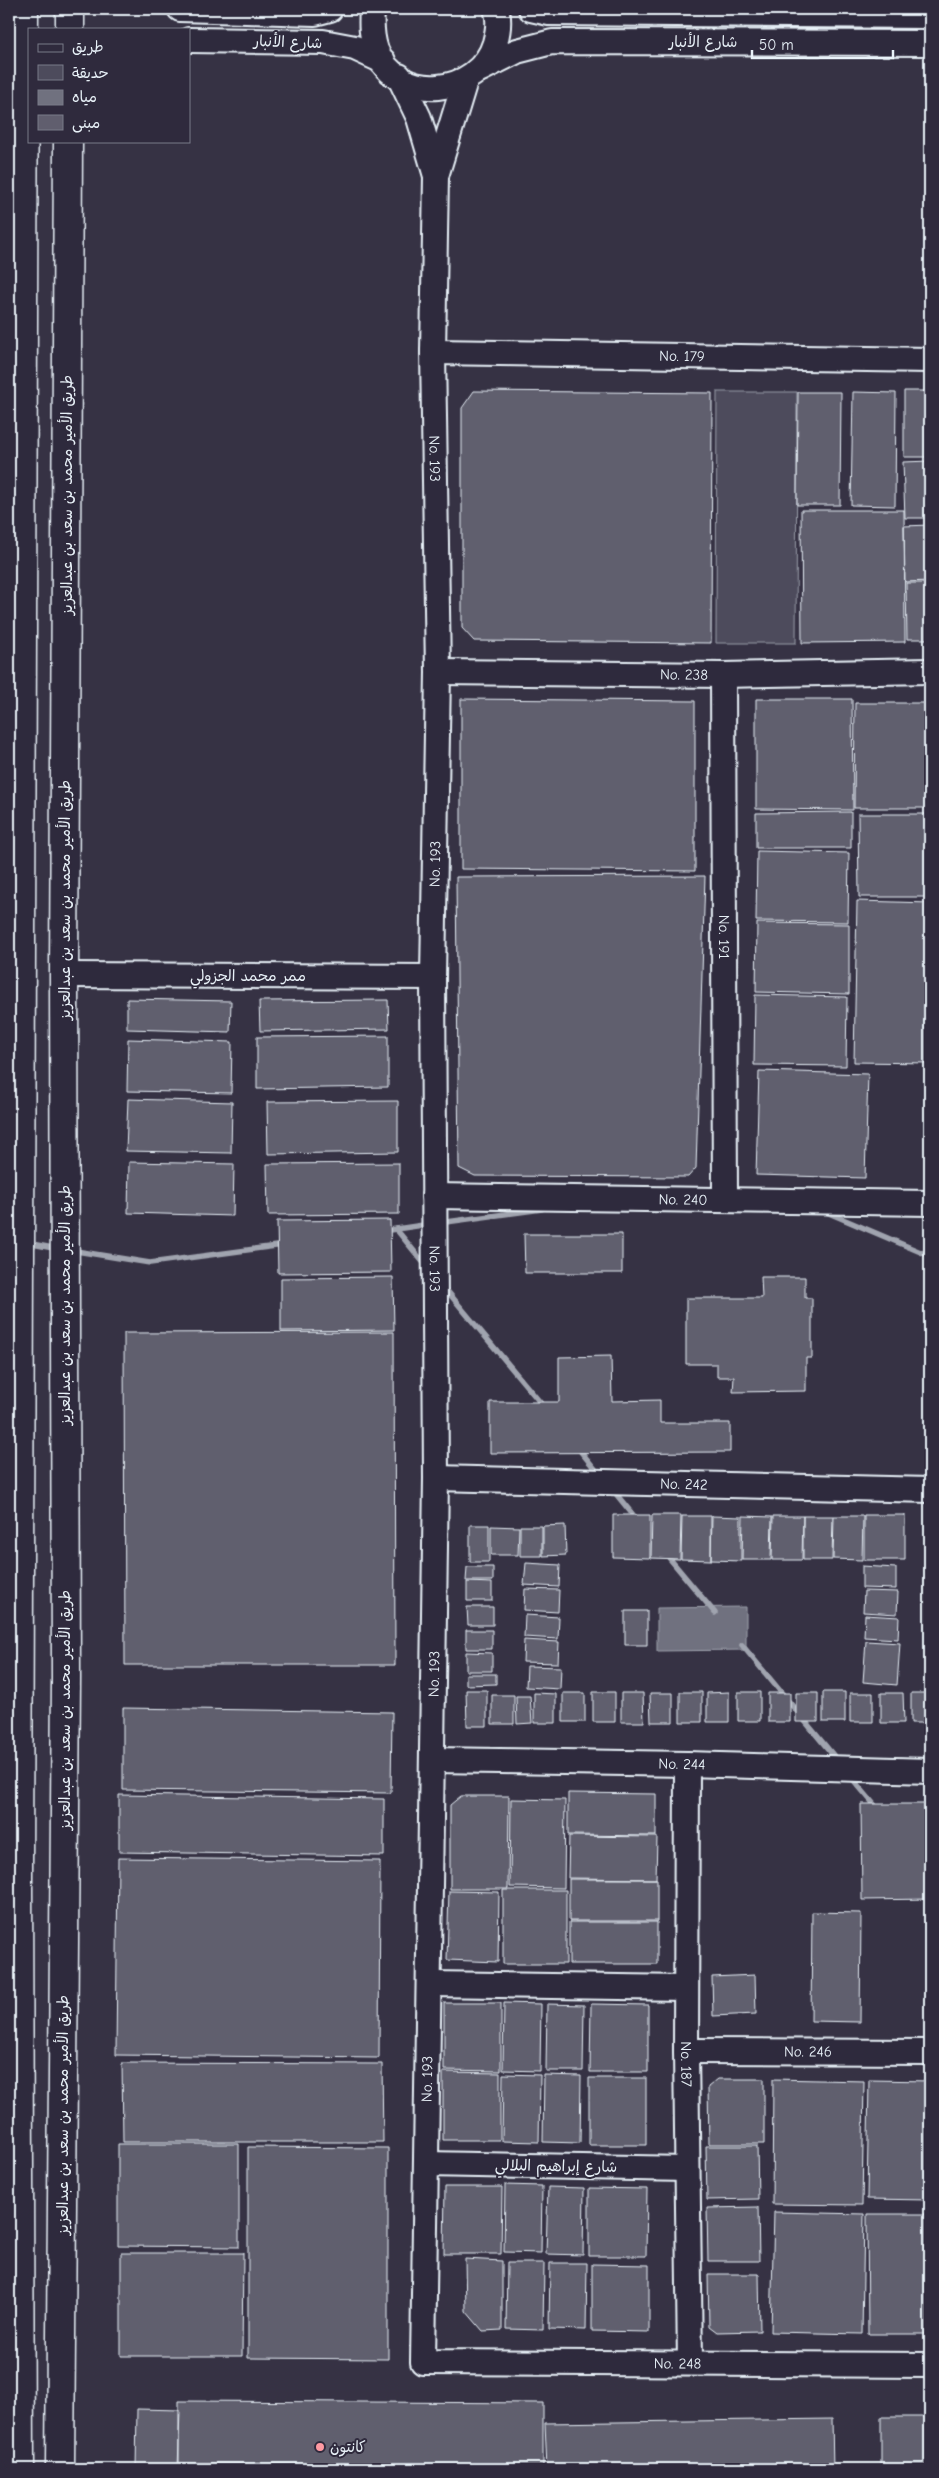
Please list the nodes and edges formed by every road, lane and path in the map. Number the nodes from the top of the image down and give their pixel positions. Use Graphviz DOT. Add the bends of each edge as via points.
graph roads {
  1 [pos="24,9"];
  2 [pos="70,9"];
  3 [pos="180,9"];
  4 [pos="330,9"];
  5 [pos="372,9"];
  6 [pos="496,9"];
  7 [pos="531,9"];
  8 [pos="930,16"];
  9 [pos="70,28"];
  10 [pos="190,40"];
  11 [pos="930,43"];
  12 [pos="391,69"];
  13 [pos="473,75"];
  14 [pos="68,142"];
  15 [pos="436,176"];
  16 [pos="433,352"];
  17 [pos="930,360"];
  18 [pos="438,672"];
  19 [pos="930,672"];
  20 [pos="723,675"];
  21 [pos="15,805"];
  22 [pos="16,907"];
  23 [pos="64,975"];
  24 [pos="433,977"];
  25 [pos="434,1196"];
  26 [pos="725,1199"];
  27 [pos="930,1204"];
  28 [pos="436,1478"];
  29 [pos="930,1490"];
  30 [pos="434,1760"];
  31 [pos="687,1764"];
  32 [pos="930,1771"];
  33 [pos="429,1984"];
  34 [pos="686,1988"];
  35 [pos="686,2051"];
  36 [pos="930,2052"];
  37 [pos="426,2164"];
  38 [pos="687,2169"];
  39 [pos="424,2362"];
  40 [pos="690,2363"];
  41 [pos="930,2365"];
  42 [pos="20,2469"];
  43 [pos="60,2469"];
  1 -- 21 [label="main road"];
  2 -- 9 [label="main road"];
  3 -- 4 [label="street, شارع الأنبار" via="315,13"];
  5 -- 12 [label="street" via="371,30 377,52"];
  6 -- 13 [label="street" via="498,33 492,52"];
  7 -- 8 [label="street, شارع الأنبار" via="549,13"];
  10 -- 12 [label="street, شارع الأنبار" via="323,42 355,48"];
  11 -- 13 [label="street, شارع الأنبار" via="552,42 517,51"];
  12 -- 13 [label="street, شارع الأنبار" via="406,82 425,88 446,87"];
  12 -- 15 [label="street, No. 193" via="419,118"];
  13 -- 15 [label="street, No. 193"];
  14 -- 23 [label="main road, طريق الأمير محمد بن سعد بن عبدالعزيز"];
  15 -- 16 [label="street, No. 193"];
  16 -- 17 [label="street, No. 179"];
  16 -- 18 [label="street, No. 193"];
  18 -- 20 [label="street, No. 238"];
  18 -- 24 [label="street, No. 193"];
  19 -- 20 [label="street, No. 238"];
  20 -- 26 [label="street, No. 191"];
  21 -- 22 [label="main road"];
  22 -- 42 [label="main road"];
  23 -- 24 [label="street, ممر محمد الجزولي"];
  23 -- 43 [label="main road, طريق الأمير محمد بن سعد بن عبدالعزيز" via="66,1688"];
  24 -- 25 [label="street, No. 193"];
  25 -- 26 [label="street, No. 240"];
  25 -- 28 [label="street, No. 193"];
  26 -- 27 [label="street, No. 240"];
  28 -- 29 [label="street, No. 242"];
  28 -- 30 [label="street, No. 193"];
  30 -- 31 [label="street, No. 244"];
  30 -- 33 [label="street, No. 193"];
  31 -- 32 [label="street, No. 244"];
  31 -- 34 [label="street, No. 187"];
  33 -- 34 [label="street"];
  33 -- 37 [label="street, No. 193"];
  34 -- 35 [label="street, No. 187"];
  35 -- 36 [label="street, No. 246"];
  35 -- 38 [label="street, No. 187"];
  37 -- 38 [label="street, شارع إبراهيم البلالي"];
  37 -- 39 [label="street, No. 193"];
  38 -- 40 [label="street, No. 187"];
  39 -- 40 [label="street, No. 248"];
  40 -- 41 [label="street, No. 248"];
}
